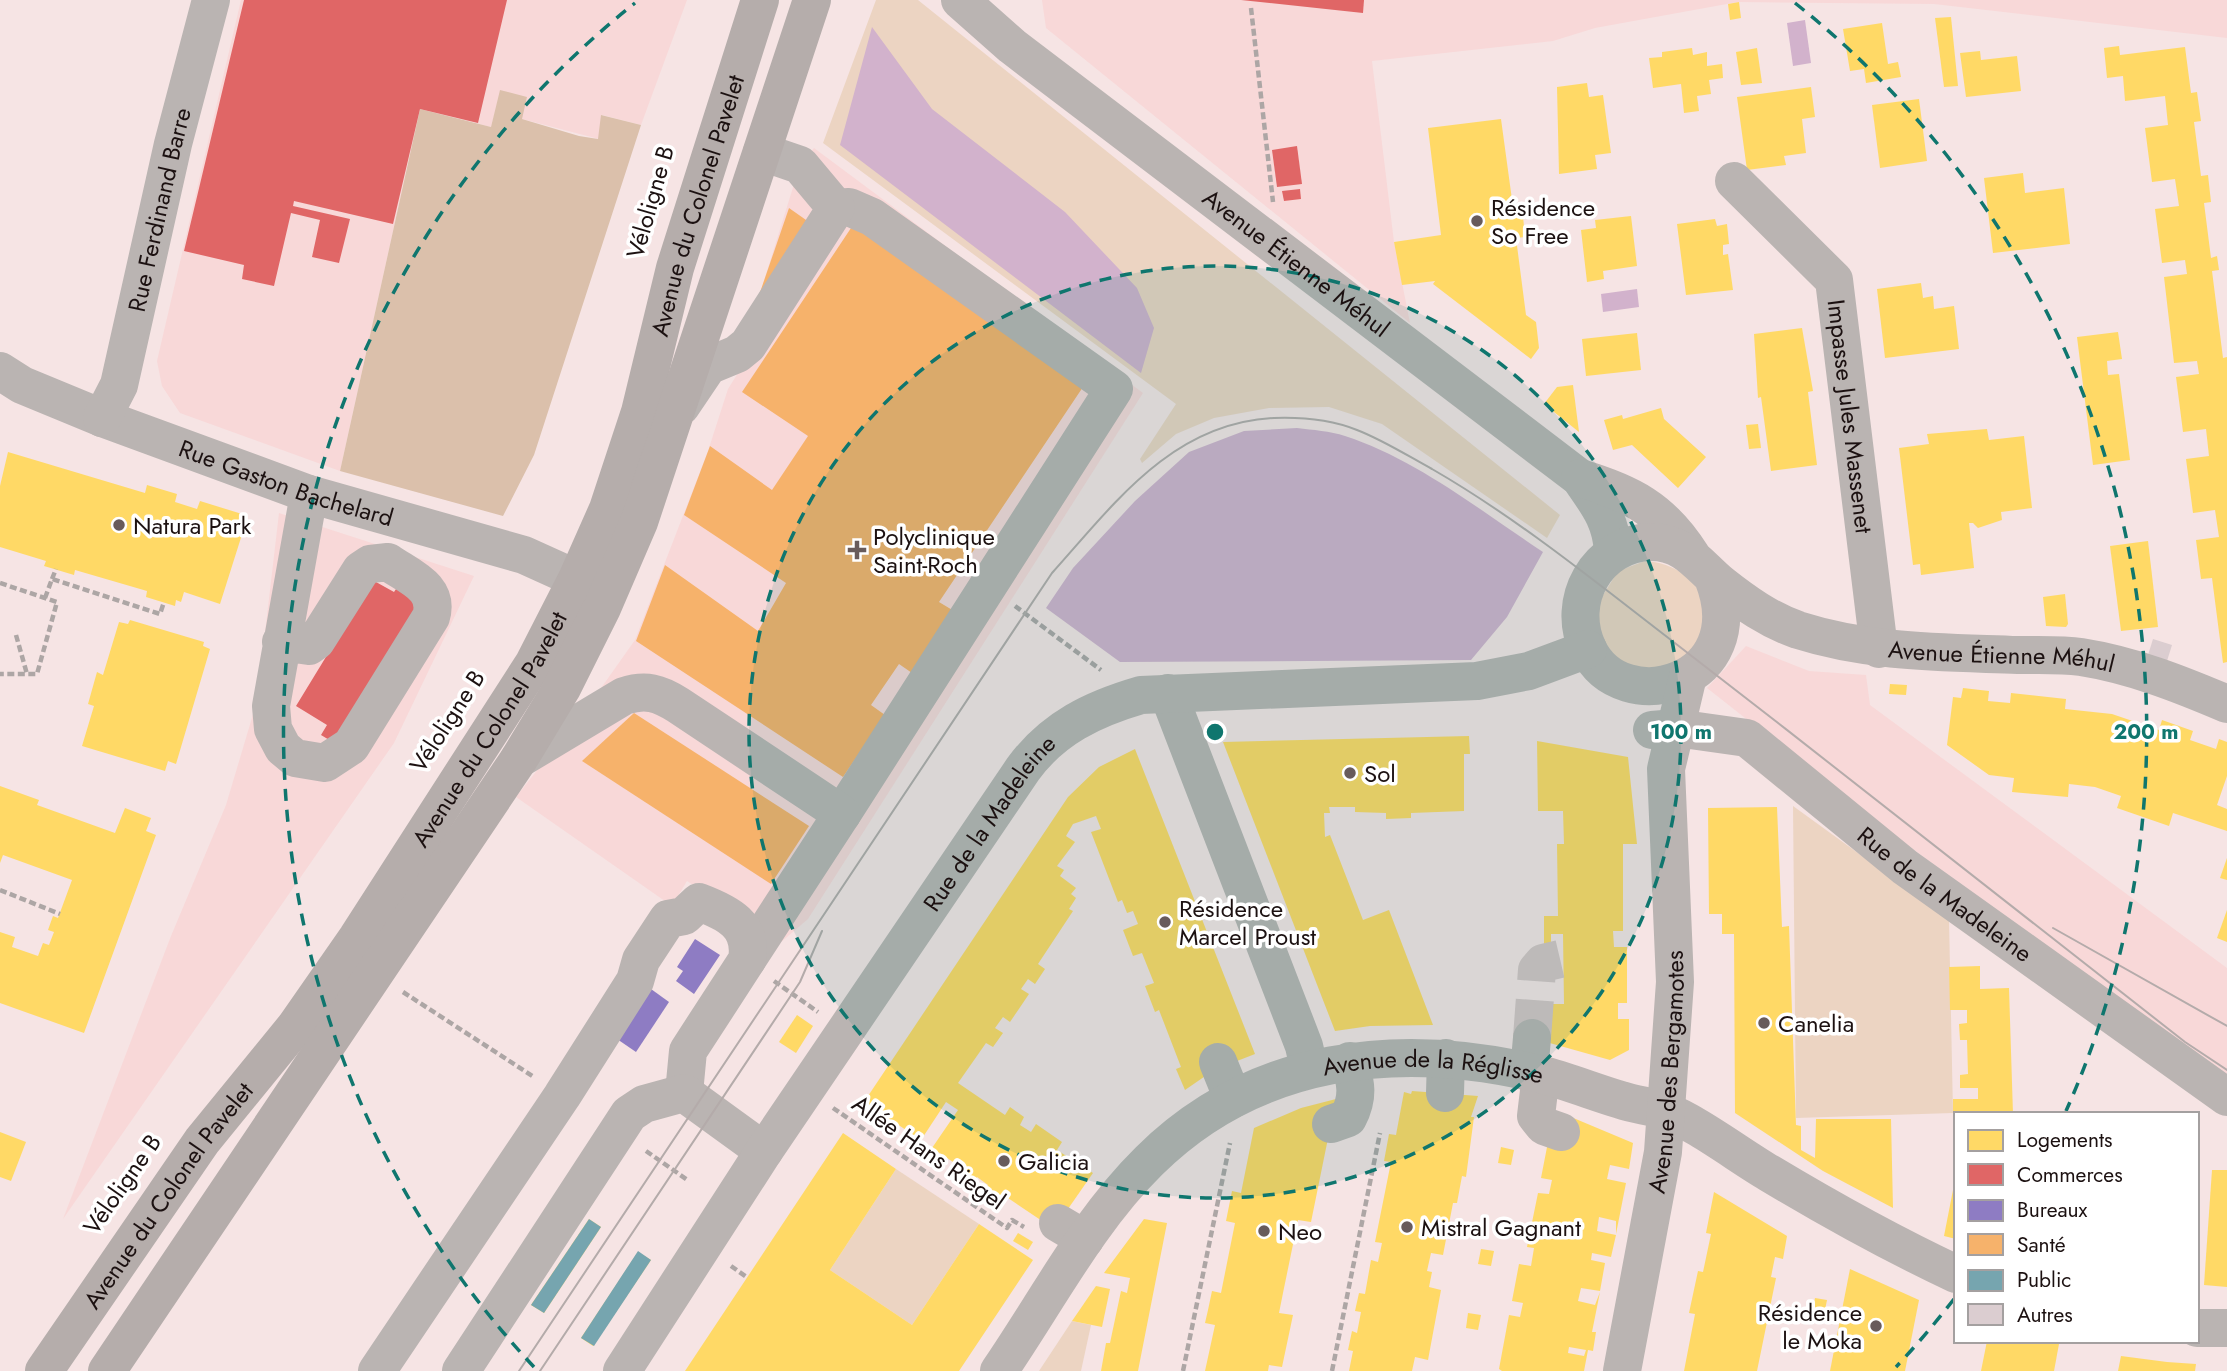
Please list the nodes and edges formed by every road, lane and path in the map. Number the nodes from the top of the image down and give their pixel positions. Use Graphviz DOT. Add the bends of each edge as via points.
graph roads {
  1 [pos="211,0"];
  2 [pos="761,0"];
  3 [pos="812,0"];
  4 [pos="960,0"];
  5 [pos="993,0"];
  6 [pos="1251,8"];
  7 [pos="1012,46"];
  8 [pos="762,152"];
  9 [pos="1734,181"];
  10 [pos="836,208"];
  11 [pos="1259,234"];
  12 [pos="0,371"];
  13 [pos="676,414"];
  14 [pos="102,418"];
  15 [pos="1580,478"];
  16 [pos="309,494"];
  17 [pos="1614,553"];
  18 [pos="1702,566"];
  19 [pos="56,569"];
  20 [pos="52,579"];
  21 [pos="578,579"];
  22 [pos="0,583"];
  23 [pos="45,598"];
  24 [pos="164,602"];
  25 [pos="1007,617"];
  26 [pos="1774,622"];
  27 [pos="16,635"];
  28 [pos="1719,639"];
  29 [pos="281,642"];
  30 [pos="1588,649"];
  31 [pos="1880,649"];
  32 [pos="1101,670"];
  33 [pos="0,674"];
  34 [pos="27,674"];
  35 [pos="1688,676"];
  36 [pos="1632,684"];
  37 [pos="1168,693"];
  38 [pos="2227,704"];
  39 [pos="1664,729"];
  40 [pos="519,759"];
  41 [pos="842,814"];
  42 [pos="0,890"];
  43 [pos="60,914"];
  44 [pos="747,960"];
  45 [pos="827,1019"];
  46 [pos="1350,1061"];
  47 [pos="1534,1061"];
  48 [pos="1218,1062"];
  49 [pos="1309,1068"];
  50 [pos="684,1093"];
  51 [pos="2227,1097"];
  52 [pos="1233,1099"];
  53 [pos="799,1101"];
  54 [pos="1667,1111"];
  55 [pos="1331,1124"];
  56 [pos="1381,1130"];
  57 [pos="1562,1132"];
  58 [pos="1230,1143"];
  59 [pos="764,1151"];
  60 [pos="1072,1240"];
  61 [pos="1954,1273"];
  62 [pos="2199,1328"];
  63 [pos="2227,1328"];
  64 [pos="44,1371"];
  65 [pos="107,1371"];
  66 [pos="377,1371"];
  67 [pos="461,1371"];
  68 [pos="622,1371"];
  69 [pos="999,1371"];
  70 [pos="1183,1371"];
  71 [pos="1332,1371"];
  72 [pos="1622,1371"];
  1 -- 14 [label="street, Rue Ferdinand Barre" via="118,385"];
  2 -- 21 [label="main road, Avenue du Colonel Pavelet" via="675,268 640,412 608,509"];
  3 -- 8 [label="main road, Avenue du Colonel Pavelet"];
  4 -- 7 [label="street, Avenue Étienne Méhul"];
  5 -- 7 [label="street"];
  6 -- 11 [label="path" via="1273,194 1272,212"];
  7 -- 11 [label="street, Avenue Étienne Méhul"];
  8 -- 10 [label="street" via="800,166"];
  8 -- 13 [label="main road, Avenue du Colonel Pavelet"];
  9 -- 31 [label="street, Impasse Jules Massenet" via="1834,280"];
  10 -- 13 [label="street" via="748,345 708,366"];
  10 -- 41 [label="street" via="849,207 872,217 1114,389"];
  11 -- 15 [label="street, Avenue Étienne Méhul"];
  12 -- 14 [label="street, Rue Gaston Bachelard" via="22,385"];
  13 -- 40 [label="main road, Avenue du Colonel Pavelet" via="656,478 602,608"];
  14 -- 16 [label="street, Rue Gaston Bachelard"];
  15 -- 17 [label="street, Avenue Étienne Méhul" via="1605,512"];
  15 -- 18 [label="street, Avenue Étienne Méhul" via="1628,494 1656,512"];
  16 -- 21 [label="street, Rue Gaston Bachelard" via="524,555"];
  16 -- 29 [label="street"];
  17 -- 18 [label="street, Avenue Étienne Méhul" via="1653,542 1673,546"];
  17 -- 30 [label="street, Avenue Étienne Méhul" via="1590,578 1582,597 1580,618"];
  18 -- 26 [label="street, Avenue Étienne Méhul"];
  18 -- 28 [label="street, Avenue Étienne Méhul" via="1721,597"];
  19 -- 20 [label="path"];
  20 -- 23 [label="path"];
  20 -- 24 [label="path" via="160,614"];
  21 -- 64 [label="main road, Avenue du Colonel Pavelet" via="534,663 357,938 295,1027 202,1141"];
  22 -- 23 [label="path"];
  23 -- 34 [label="path" via="57,602 37,674"];
  25 -- 32 [label="path" via="1015,606"];
  26 -- 28 [label="street"];
  26 -- 31 [label="street, Avenue Étienne Méhul"];
  27 -- 34 [label="path"];
  28 -- 35 [label="street, Avenue Étienne Méhul" via="1703,665"];
  29 -- 29 [label="street" via="309,646 316,641 360,569 370,564 388,562 433,595 431,617 351,746 325,763 295,758 282,748 273,729 271,706"];
  30 -- 36 [label="street" via="1611,674"];
  30 -- 37 [label="street, Rue de la Madeleine" via="1529,671 1477,681"];
  31 -- 38 [label="street, Avenue Étienne Méhul" via="2081,657 2174,681"];
  33 -- 34 [label="path"];
  35 -- 36 [label="street" via="1654,686"];
  35 -- 39 [label="street"];
  36 -- 39 [label="street, Avenue des Bergamotes"];
  37 -- 49 [label="street"];
  37 -- 53 [label="street, Rue de la Madeleine" via="1104,706 1074,721 1031,759"];
  39 -- 51 [label="street, Rue de la Madeleine" via="1747,738 1905,867"];
  39 -- 54 [label="street, Avenue des Bergamotes" via="1675,982"];
  40 -- 41 [label="street" via="624,696 643,690 662,695"];
  40 -- 65 [label="main road, Avenue du Colonel Pavelet"];
  41 -- 44 [label="street"];
  42 -- 43 [label="path"];
  44 -- 45 [label="path"];
  44 -- 50 [label="street" via="688,1051"];
  44 -- 66 [label="street" via="744,928 723,911 699,902 681,917 668,919 641,960 635,981 562,1096"];
  46 -- 47 [label="street, Avenue de la Réglisse" via="1407,1041 1445,1075"];
  46 -- 49 [label="street, Avenue de la Réglisse"];
  46 -- 55 [label="street" via="1355,1106 1348,1118"];
  47 -- 54 [label="street, Avenue de la Réglisse" via="1625,1101"];
  47 -- 57 [label="street" via="1536,1116 1544,1126"];
  48 -- 52 [label="street"];
  49 -- 52 [label="street, Avenue de la Réglisse"];
  50 -- 59 [label="street"];
  50 -- 67 [label="street" via="644,1104 629,1114"];
  52 -- 60 [label="street, Avenue de la Réglisse" via="1148,1162"];
  53 -- 59 [label="street, Rue de la Madeleine"];
  53 -- 60 [label="path, Allée Hans Riegel" via="822,1116 831,1107 1007,1228 1012,1220"];
  54 -- 61 [label="street, Avenue de la Réglisse" via="1795,1189"];
  54 -- 72 [label="street, Avenue des Bergamotes"];
  56 -- 71 [label="path"];
  58 -- 70 [label="path"];
  59 -- 68 [label="street, Rue de la Madeleine"];
  60 -- 69 [label="street, Avenue de la Réglisse"];
  62 -- 63 [label="street"];
}
